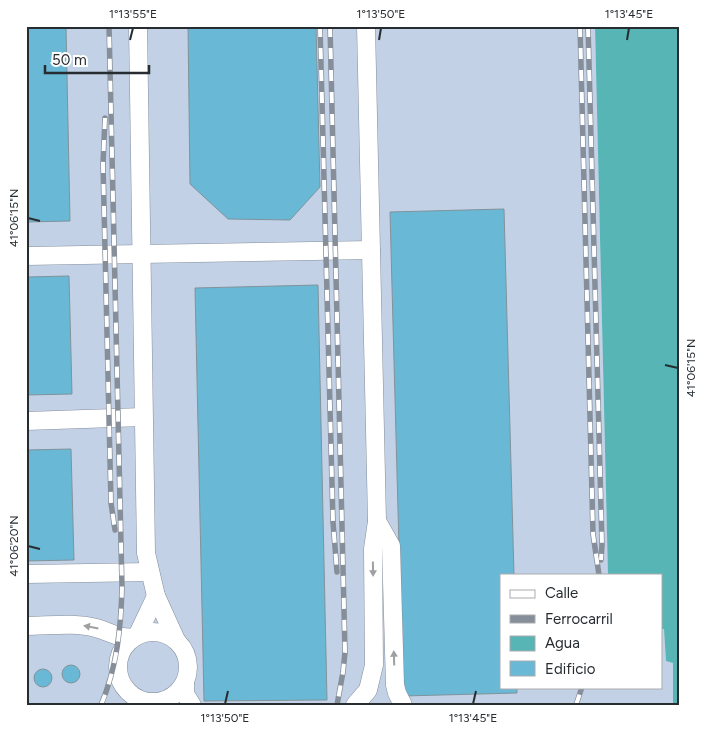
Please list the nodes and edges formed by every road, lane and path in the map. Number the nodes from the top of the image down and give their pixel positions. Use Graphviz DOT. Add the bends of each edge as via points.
graph roads {
  1 [pos="138,26"];
  2 [pos="366,26"];
  3 [pos="371,250"];
  4 [pos="141,253"];
  5 [pos="26,256"];
  6 [pos="144,417"];
  7 [pos="26,421"];
  8 [pos="377,521"];
  9 [pos="150,572"];
  10 [pos="26,574"];
  11 [pos="156,596"];
  12 [pos="26,626"];
  13 [pos="137,636"];
  14 [pos="176,640"];
  15 [pos="185,683"];
  16 [pos="124,696"];
  17 [pos="145,703"];
  18 [pos="192,705"];
  19 [pos="355,705"];
  20 [pos="403,705"];
  1 -- 4 [label="lane"];
  2 -- 3 [label="lane"];
  3 -- 4 [label="lane"];
  3 -- 8 [label="lane"];
  4 -- 5 [label="lane"];
  4 -- 6 [label="lane"];
  6 -- 7 [label="lane"];
  6 -- 9 [label="lane" via="146,553"];
  8 -- 19 [label="lane, one-way" via="373,549 374,666 368,690"];
  20 -- 8 [label="lane, one-way" via="395,685 391,546"];
  9 -- 10 [label="lane"];
  9 -- 11 [label="lane"];
  11 -- 13 [label="lane"];
  11 -- 14 [label="lane"];
  13 -- 12 [label="lane, one-way" via="125,638 86,626"];
  13 -- 14 [label="lane" via="158,632"];
  13 -- 16 [label="lane" via="120,657 119,673"];
  14 -- 15 [label="lane" via="188,660"];
  15 -- 17 [label="lane" via="169,698"];
  15 -- 18 [label="lane" via="185,694"];
  16 -- 17 [label="lane"];
}
